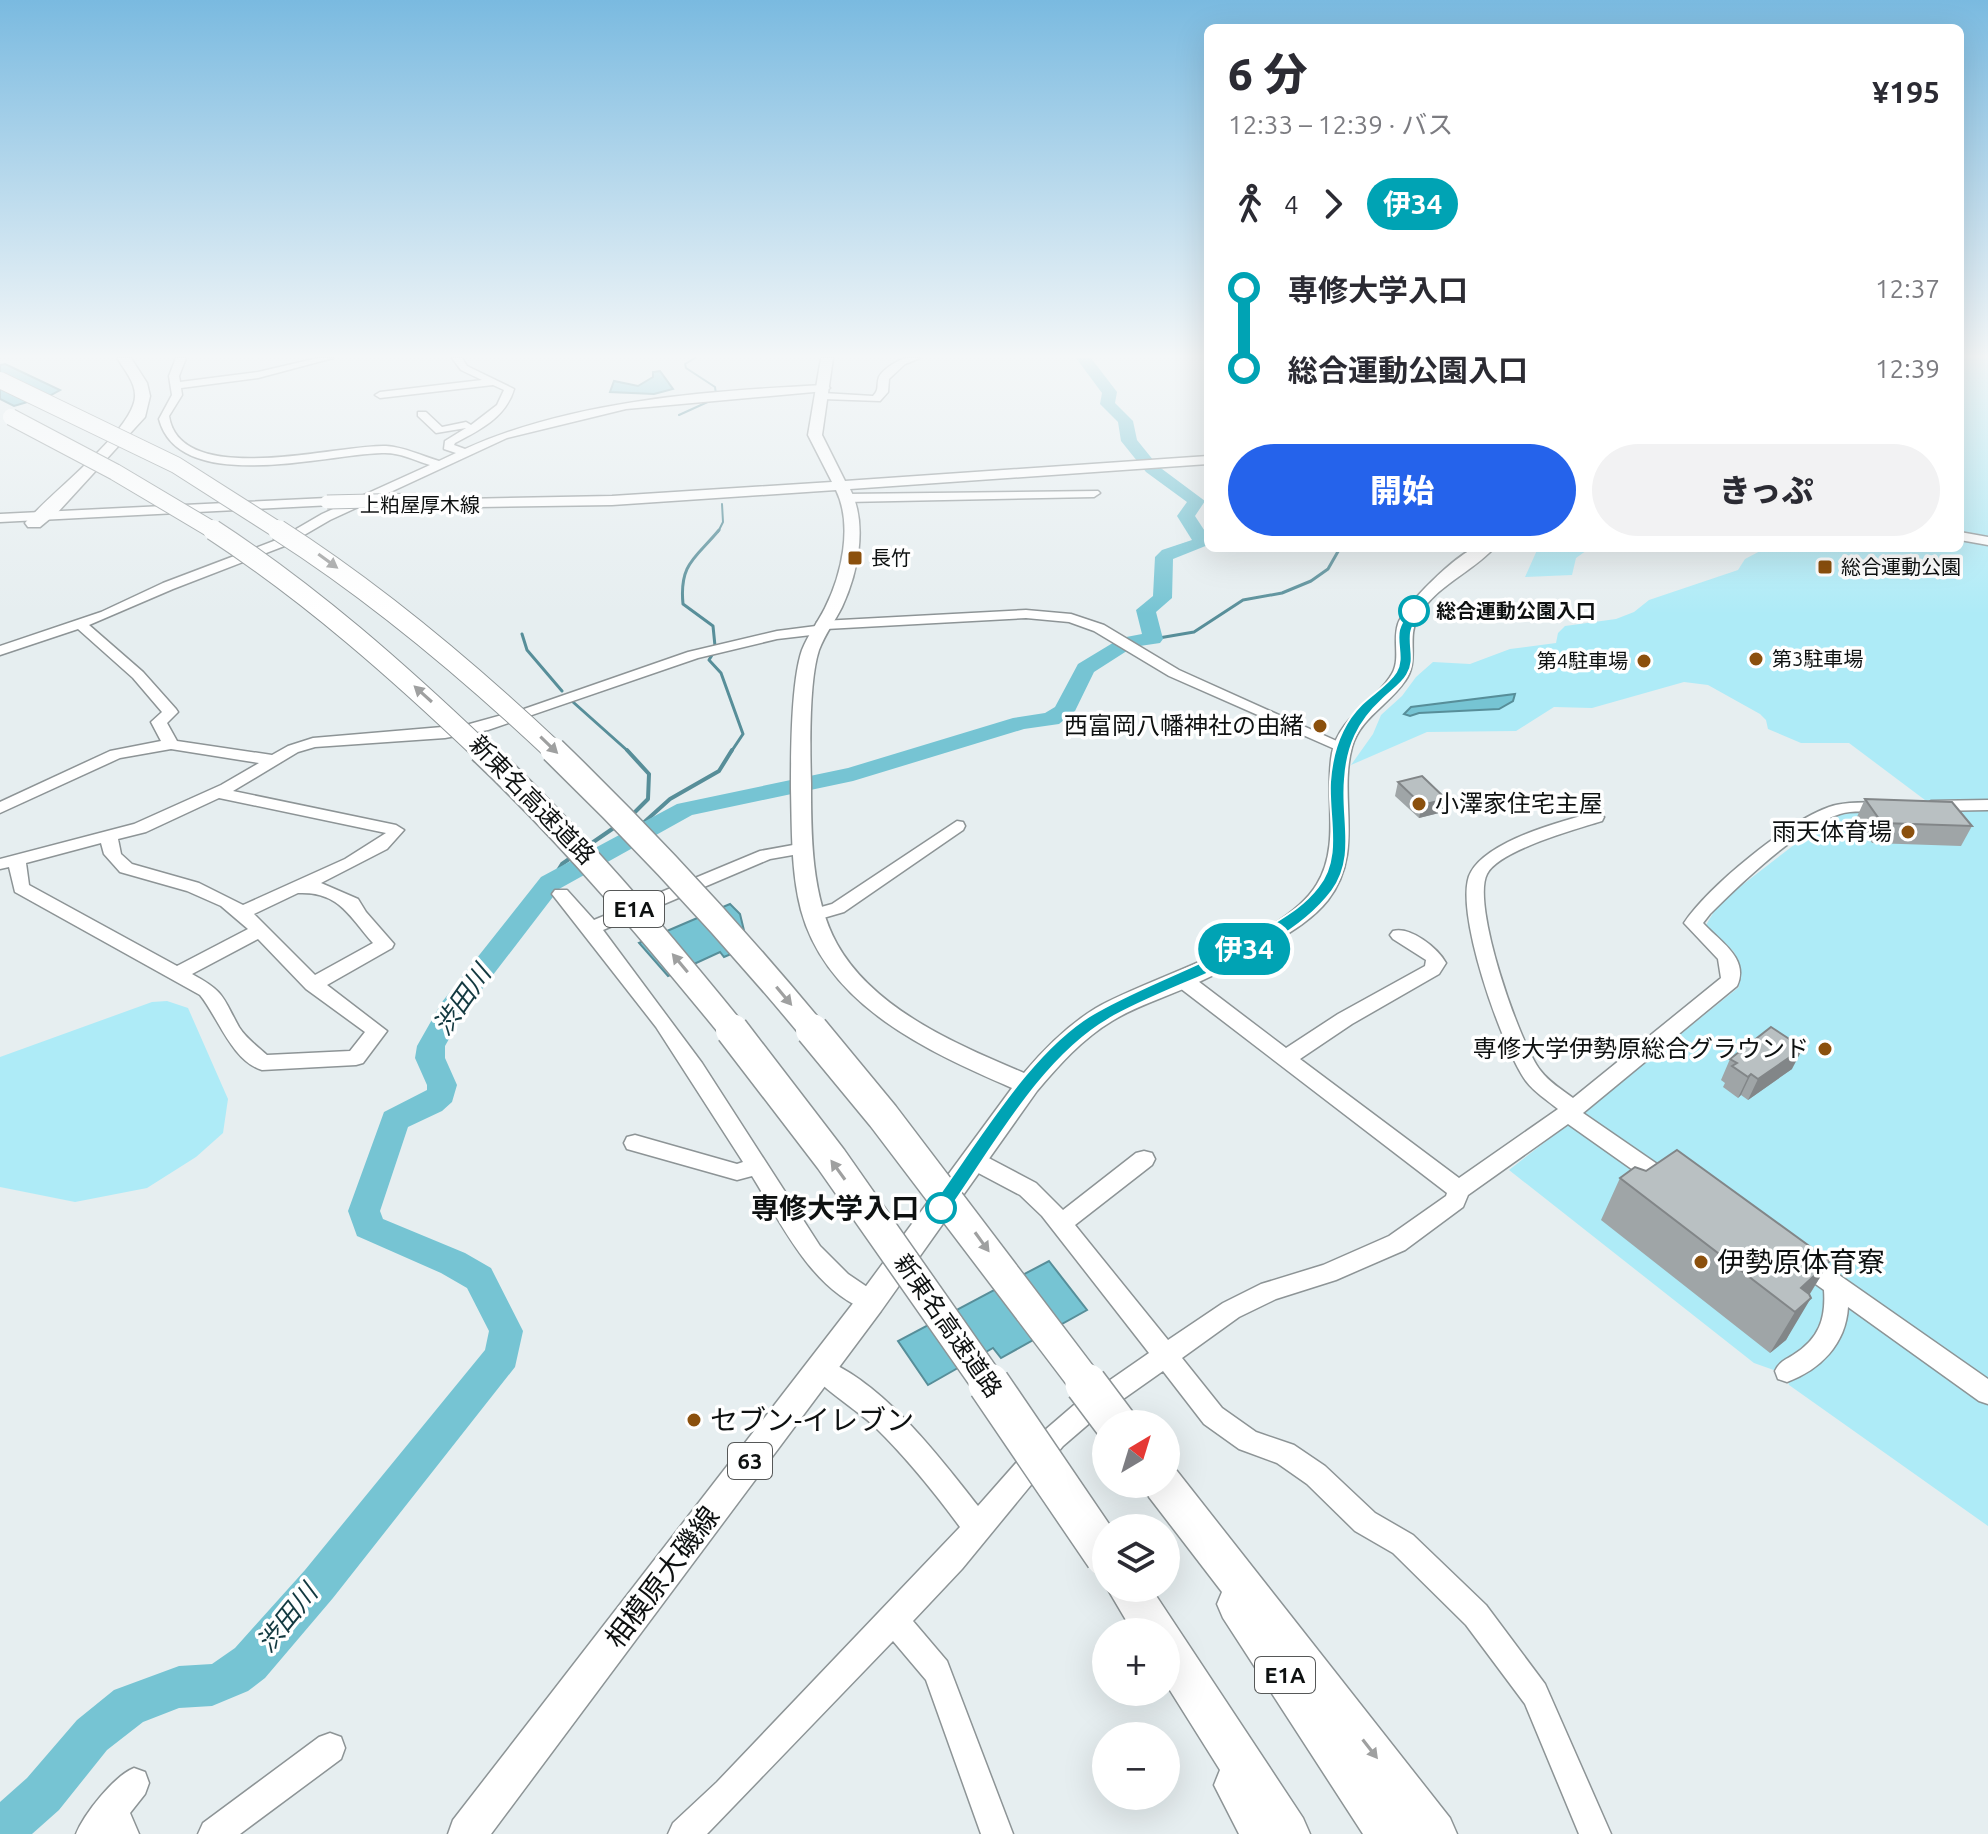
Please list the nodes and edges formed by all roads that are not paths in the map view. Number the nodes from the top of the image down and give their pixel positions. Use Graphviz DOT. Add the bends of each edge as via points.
graph roads {
  1 [pos="60,444"];
  2 [pos="107,444"];
  3 [pos="135,444"];
  4 [pos="142,444"];
  5 [pos="181,444"];
  6 [pos="355,444"];
  7 [pos="449,444"];
  8 [pos="480,444"];
  9 [pos="819,444"];
  10 [pos="415,449"];
  11 [pos="458,451"];
  12 [pos="327,455"];
  13 [pos="1204,458"];
  14 [pos="438,464"];
  15 [pos="192,473"];
  16 [pos="841,489"];
  17 [pos="1094,493"];
  18 [pos="41,514"];
  19 [pos="0,521"];
  20 [pos="1964,537"];
  21 [pos="1988,541"];
  22 [pos="1481,552"];
  23 [pos="80,624"];
  24 [pos="821,628"];
  25 [pos="0,651"];
  26 [pos="172,744"];
  27 [pos="1342,747"];
  28 [pos="275,760"];
  29 [pos="218,793"];
  30 [pos="1988,805"];
  31 [pos="0,808"];
  32 [pos="1596,817"];
  33 [pos="957,826"];
  34 [pos="110,837"];
  35 [pos="804,848"];
  36 [pos="9,862"];
  37 [pos="295,888"];
  38 [pos="561,894"];
  39 [pos="242,913"];
  40 [pos="813,915"];
  41 [pos="592,928"];
  42 [pos="259,931"];
  43 [pos="1399,935"];
  44 [pos="176,974"];
  45 [pos="1183,980"];
  46 [pos="313,984"];
  47 [pos="1288,1057"];
  48 [pos="1028,1085"];
  49 [pos="1570,1111"];
  50 [pos="635,1143"];
  51 [pos="975,1161"];
  52 [pos="758,1166"];
  53 [pos="1141,1167"];
  54 [pos="1459,1190"];
  55 [pos="1692,1197"];
  56 [pos="1062,1223"];
  57 [pos="1783,1248"];
  58 [pos="1835,1285"];
  59 [pos="871,1302"];
  60 [pos="1165,1355"];
  61 [pos="820,1369"];
  62 [pos="1787,1371"];
  63 [pos="1988,1393"];
  64 [pos="1106,1410"];
  65 [pos="1170,1499"];
  66 [pos="976,1526"];
  67 [pos="1092,1545"];
  68 [pos="1133,1602"];
  69 [pos="1146,1618"];
  70 [pos="894,1621"];
  71 [pos="1180,1668"];
  72 [pos="1180,1693"];
  73 [pos="330,1748"];
  74 [pos="134,1783"];
  75 [pos="118,1821"];
  76 [pos="92,1834"];
  77 [pos="214,1834"];
  78 [pos="467,1834"];
  79 [pos="684,1834"];
  80 [pos="997,1834"];
  81 [pos="1264,1834"];
  82 [pos="1287,1834"];
  83 [pos="1390,1834"];
  84 [pos="1434,1834"];
  85 [pos="1595,1834"];
  67 -- 1 [label="highway, 新東名高速道路 / E1A, one-way, bridge" via="1014,1420 771,1079 626,900 534,801 398,672 278,575 163,498"];
  2 -- 18 [label="highway"];
  3 -- 15 [label="highway, 新東名高速道路 / E1A, bridge"];
  4 -- 15 [label="highway, bridge"];
  5 -- 12 [label="street" via="194,453 230,460"];
  6 -- 12 [label="street"];
  7 -- 11 [label="street"];
  8 -- 11 [label="street"];
  9 -- 16 [label="main road"];
  10 -- 11 [label="street"];
  11 -- 14 [label="street"];
  12 -- 14 [label="street" via="390,450"];
  13 -- 16 [label="main road, 上粕屋厚木線"];
  14 -- 23 [label="street" via="283,542"];
  15 -- 64 [label="highway, 新東名高速道路 / E1A, one-way, bridge" via="311,549 420,631 491,690 614,808 847,1070"];
  16 -- 17 [label="street"];
  16 -- 18 [label="main road, 上粕屋厚木線, bridge" via="590,503 415,502"];
  16 -- 24 [label="main road" via="852,518 849,545 838,597"];
  18 -- 19 [label="main road, 上粕屋厚木線"];
  20 -- 21 [label="street"];
  22 -- 27 [label="main road, 相模原大磯線 / 63" via="1407,620 1401,675 1363,710"];
  23 -- 25 [label="street"];
  23 -- 26 [label="street" via="171,712 159,722"];
  24 -- 27 [label="street" via="1028,614 1071,618 1174,673"];
  24 -- 28 [label="street" via="748,639 487,725 313,743"];
  24 -- 35 [label="main road" via="806,665 800,784"];
  26 -- 28 [label="street"];
  26 -- 31 [label="street" via="116,754"];
  27 -- 45 [label="main road, 相模原大磯線 / 63" via="1337,783 1340,857 1327,887 1287,924"];
  28 -- 29 [label="street"];
  29 -- 34 [label="street"];
  29 -- 37 [label="street" via="396,830 375,849"];
  30 -- 49 [label="street" via="1837,810 1812,821 1708,901 1693,923 1726,954 1733,973 1730,981"];
  32 -- 49 [label="street" via="1491,859 1477,875 1474,892 1478,925 1507,1023 1532,1075"];
  33 -- 40 [label="street" via="838,908"];
  34 -- 36 [label="street"];
  34 -- 39 [label="street" via="110,850 126,868 211,893"];
  35 -- 40 [label="main road"];
  35 -- 41 [label="street" via="766,855"];
  36 -- 44 [label="street" via="21,888"];
  37 -- 39 [label="street"];
  37 -- 46 [label="street" via="316,887 352,903 385,944"];
  38 -- 41 [label="street"];
  39 -- 42 [label="street"];
  40 -- 48 [label="main road" via="839,962 894,1017"];
  41 -- 52 [label="street" via="686,1054"];
  42 -- 44 [label="street"];
  42 -- 46 [label="street"];
  43 -- 47 [label="street" via="1433,956 1437,963 1432,970"];
  44 -- 46 [label="street" via="207,990 231,1032 262,1063 356,1058 377,1031"];
  45 -- 47 [label="street"];
  45 -- 48 [label="main road, 相模原大磯線 / 63" via="1103,1015 1054,1054"];
  47 -- 54 [label="street"];
  48 -- 51 [label="main road, 相模原大磯線 / 63"];
  49 -- 54 [label="street"];
  49 -- 55 [label="street" via="1607,1142"];
  50 -- 52 [label="street" via="737,1172"];
  51 -- 56 [label="street" via="1028,1189"];
  51 -- 59 [label="main road, 相模原大磯線 / 63"];
  52 -- 59 [label="street" via="830,1275"];
  53 -- 56 [label="street"];
  54 -- 60 [label="street" via="1455,1201 1397,1243 1269,1291"];
  56 -- 60 [label="street"];
  57 -- 58 [label="street"];
  58 -- 62 [label="street" via="1836,1320 1824,1346"];
  58 -- 63 [label="street"];
  59 -- 61 [label="main road, 相模原大磯線 / 63"];
  60 -- 66 [label="street" via="1054,1438"];
  60 -- 85 [label="street" via="1229,1430 1285,1454 1316,1475 1365,1522 1403,1544 1476,1615 1535,1694"];
  61 -- 66 [label="street" via="857,1394 935,1473"];
  61 -- 78 [label="main road, 相模原大磯線 / 63"];
  65 -- 83 [label="highway, E1A"];
  65 -- 84 [label="highway, one-way"];
  66 -- 70 [label="street"];
  68 -- 69 [label="highway"];
  70 -- 79 [label="street"];
  70 -- 80 [label="street" via="937,1671"];
  71 -- 82 [label="highway"];
  72 -- 81 [label="highway"];
  73 -- 77 [label="street"];
  74 -- 75 [label="street"];
  75 -- 76 [label="street"];
}
